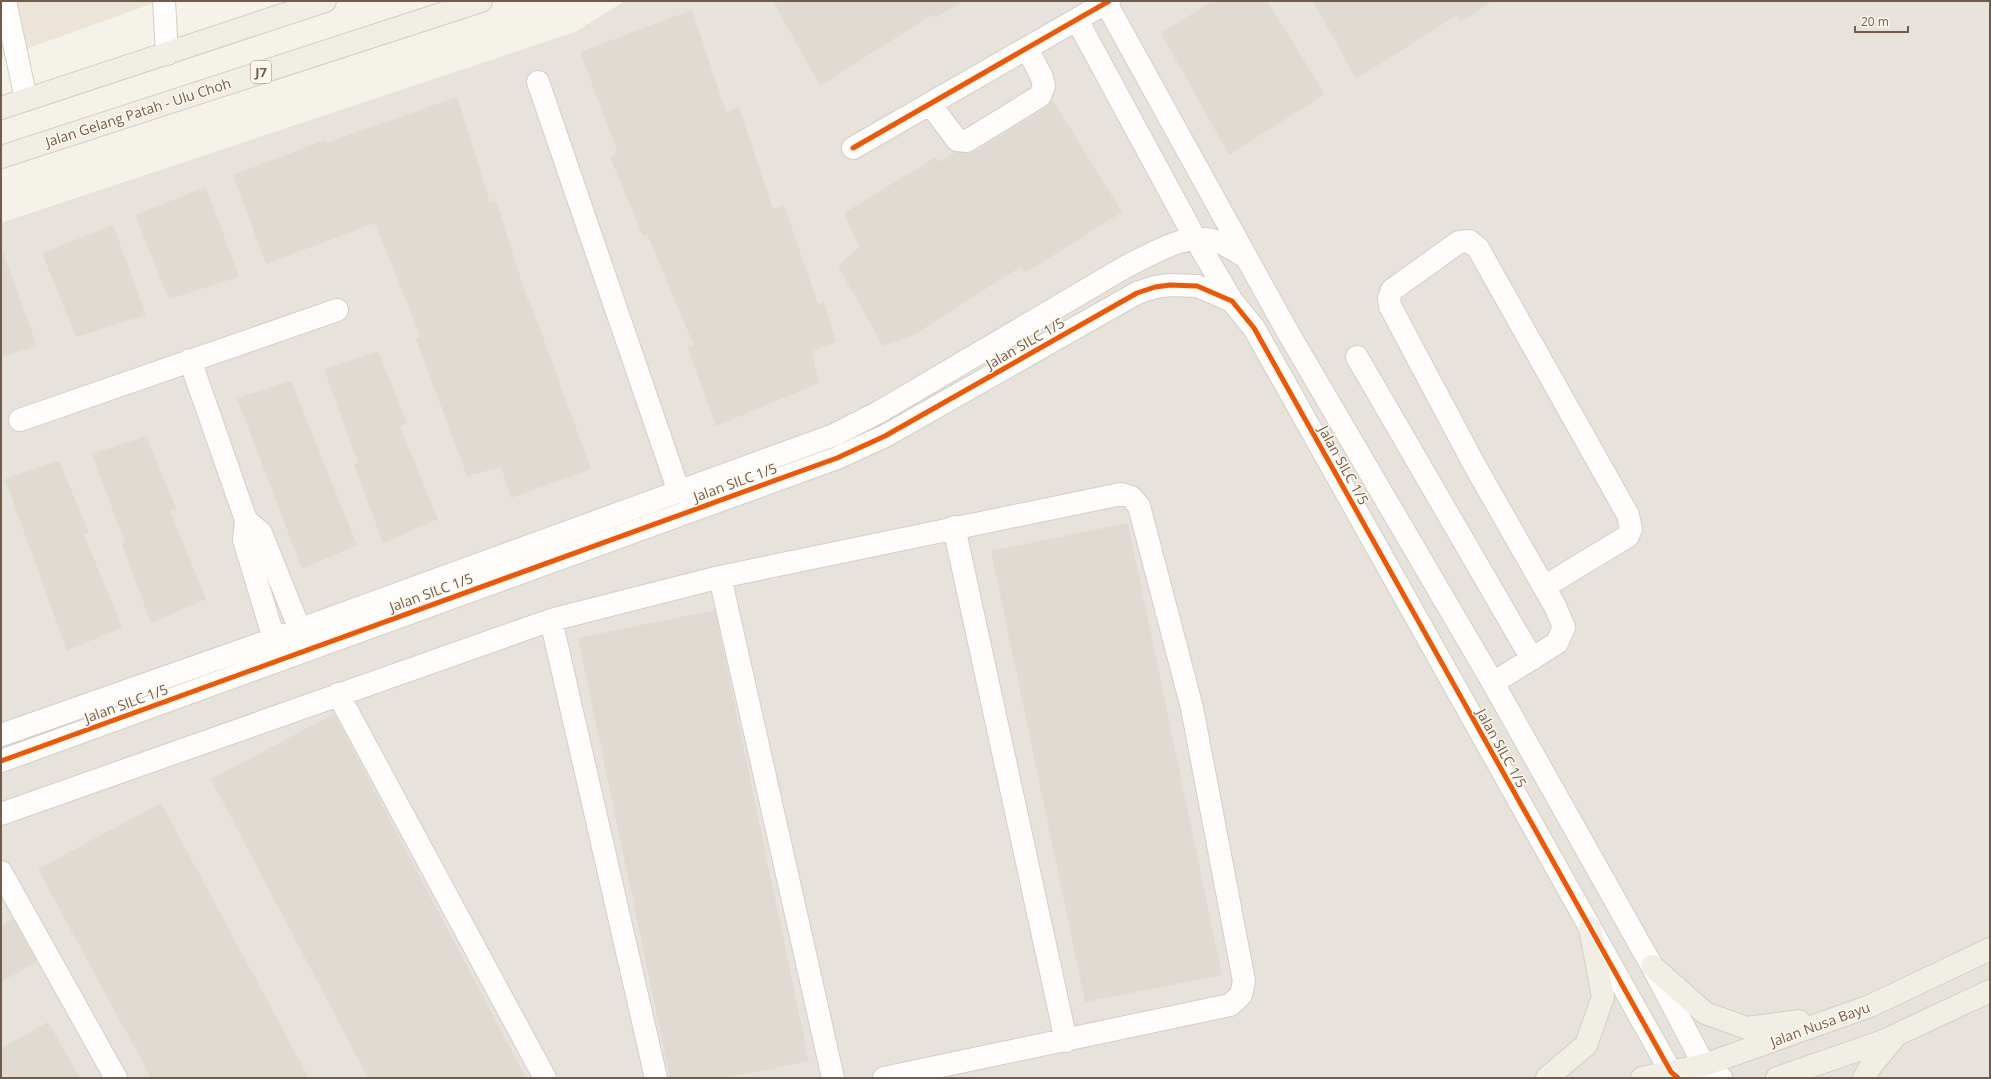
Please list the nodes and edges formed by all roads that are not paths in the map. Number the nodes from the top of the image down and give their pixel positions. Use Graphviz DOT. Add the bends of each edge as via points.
graph roads {
  1 [pos="5,1"];
  2 [pos="164,1"];
  3 [pos="325,1"];
  4 [pos="481,1"];
  5 [pos="1108,2"];
  6 [pos="1077,20"];
  7 [pos="1027,49"];
  8 [pos="166,54"];
  9 [pos="538,82"];
  10 [pos="1156,94"];
  11 [pos="26,99"];
  12 [pos="930,104"];
  13 [pos="1,108"];
  14 [pos="1126,110"];
  15 [pos="853,148"];
  16 [pos="1,157"];
  17 [pos="1195,238"];
  18 [pos="1246,258"];
  19 [pos="1232,301"];
  20 [pos="337,310"];
  21 [pos="1357,357"];
  22 [pos="190,360"];
  23 [pos="20,420"];
  24 [pos="679,492"];
  25 [pos="246,520"];
  26 [pos="954,527"];
  27 [pos="720,577"];
  28 [pos="1544,587"];
  29 [pos="551,620"];
  30 [pos="300,630"];
  31 [pos="274,639"];
  32 [pos="1532,659"];
  33 [pos="1493,683"];
  34 [pos="338,694"];
  35 [pos="1,735"];
  36 [pos="1,761"];
  37 [pos="1,814"];
  38 [pos="1,872"];
  39 [pos="1590,928"];
  40 [pos="1990,949"];
  41 [pos="1652,966"];
  42 [pos="1990,992"];
  43 [pos="1870,1006"];
  44 [pos="1897,1034"];
  45 [pos="1066,1041"];
  46 [pos="1713,1072"];
  47 [pos="1674,1075"];
  48 [pos="116,1078"];
  49 [pos="545,1078"];
  50 [pos="656,1078"];
  51 [pos="833,1078"];
  52 [pos="884,1078"];
  53 [pos="1547,1078"];
  54 [pos="1642,1078"];
  55 [pos="1777,1078"];
  56 [pos="1864,1078"];
  1 -- 11 [label="street"];
  2 -- 8 [label="street"];
  3 -- 8 [label="main road"];
  4 -- 16 [label="main road, Jalan Gelang Patah - Ulu Choh / J7"];
  5 -- 6 [label="street"];
  5 -- 10 [label="street"];
  6 -- 7 [label="street"];
  6 -- 14 [label="street"];
  7 -- 12 [label="street"];
  7 -- 12 [label="street" via="1041,75 1044,86 1040,96 967,141 957,140"];
  8 -- 11 [label="main road"];
  9 -- 24 [label="street"];
  10 -- 14 [label="street"];
  10 -- 18 [label="street"];
  11 -- 13 [label="main road"];
  12 -- 15 [label="street"];
  14 -- 17 [label="street"];
  17 -- 18 [label="street, Jalan SILC 1/5" via="1219,242"];
  17 -- 19 [label="street"];
  17 -- 24 [label="street, Jalan SILC 1/5" via="1169,246 1127,266 880,412 834,435"];
  18 -- 33 [label="street, Jalan SILC 1/5"];
  19 -- 36 [label="street, Jalan SILC 1/5" via="1197,286 1170,285 1137,293 885,436 837,458"];
  19 -- 39 [label="street, Jalan SILC 1/5" via="1254,328"];
  20 -- 22 [label="street"];
  21 -- 32 [label="street"];
  22 -- 23 [label="street"];
  22 -- 25 [label="street"];
  24 -- 30 [label="street, Jalan SILC 1/5"];
  25 -- 30 [label="street" via="261,533"];
  25 -- 31 [label="street" via="244,540"];
  26 -- 27 [label="street"];
  26 -- 45 [label="street"];
  26 -- 45 [label="street" via="1121,494 1131,497 1139,506 1192,708 1244,981 1241,996 1230,1005"];
  27 -- 29 [label="street"];
  27 -- 51 [label="street"];
  28 -- 28 [label="street" via="1475,466 1390,306 1392,290 1459,242 1469,241 1478,248 1628,516 1631,529 1628,536"];
  28 -- 32 [label="street" via="1564,627 1557,643"];
  29 -- 34 [label="street"];
  29 -- 50 [label="street"];
  30 -- 31 [label="street, Jalan SILC 1/5"];
  31 -- 35 [label="street, Jalan SILC 1/5"];
  32 -- 33 [label="street"];
  33 -- 41 [label="street, Jalan SILC 1/5"];
  34 -- 37 [label="street"];
  34 -- 49 [label="street"];
  38 -- 48 [label="street"];
  39 -- 47 [label="street, Jalan SILC 1/5"];
  39 -- 53 [label="main road" via="1603,997 1586,1044"];
  40 -- 43 [label="main road, Jalan Nusa Bayu"];
  41 -- 43 [label="main road" via="1705,1013 1747,1028 1787,1024"];
  41 -- 46 [label="street, Jalan SILC 1/5"];
  42 -- 44 [label="main road"];
  43 -- 46 [label="main road, Jalan Nusa Bayu"];
  44 -- 55 [label="main road" via="1881,1042"];
  44 -- 56 [label="main road" via="1870,1066"];
  45 -- 52 [label="street"];
  46 -- 47 [label="main road, Jalan Nusa Bayu"];
  47 -- 54 [label="main road, Jalan Nusa Bayu"];
}
